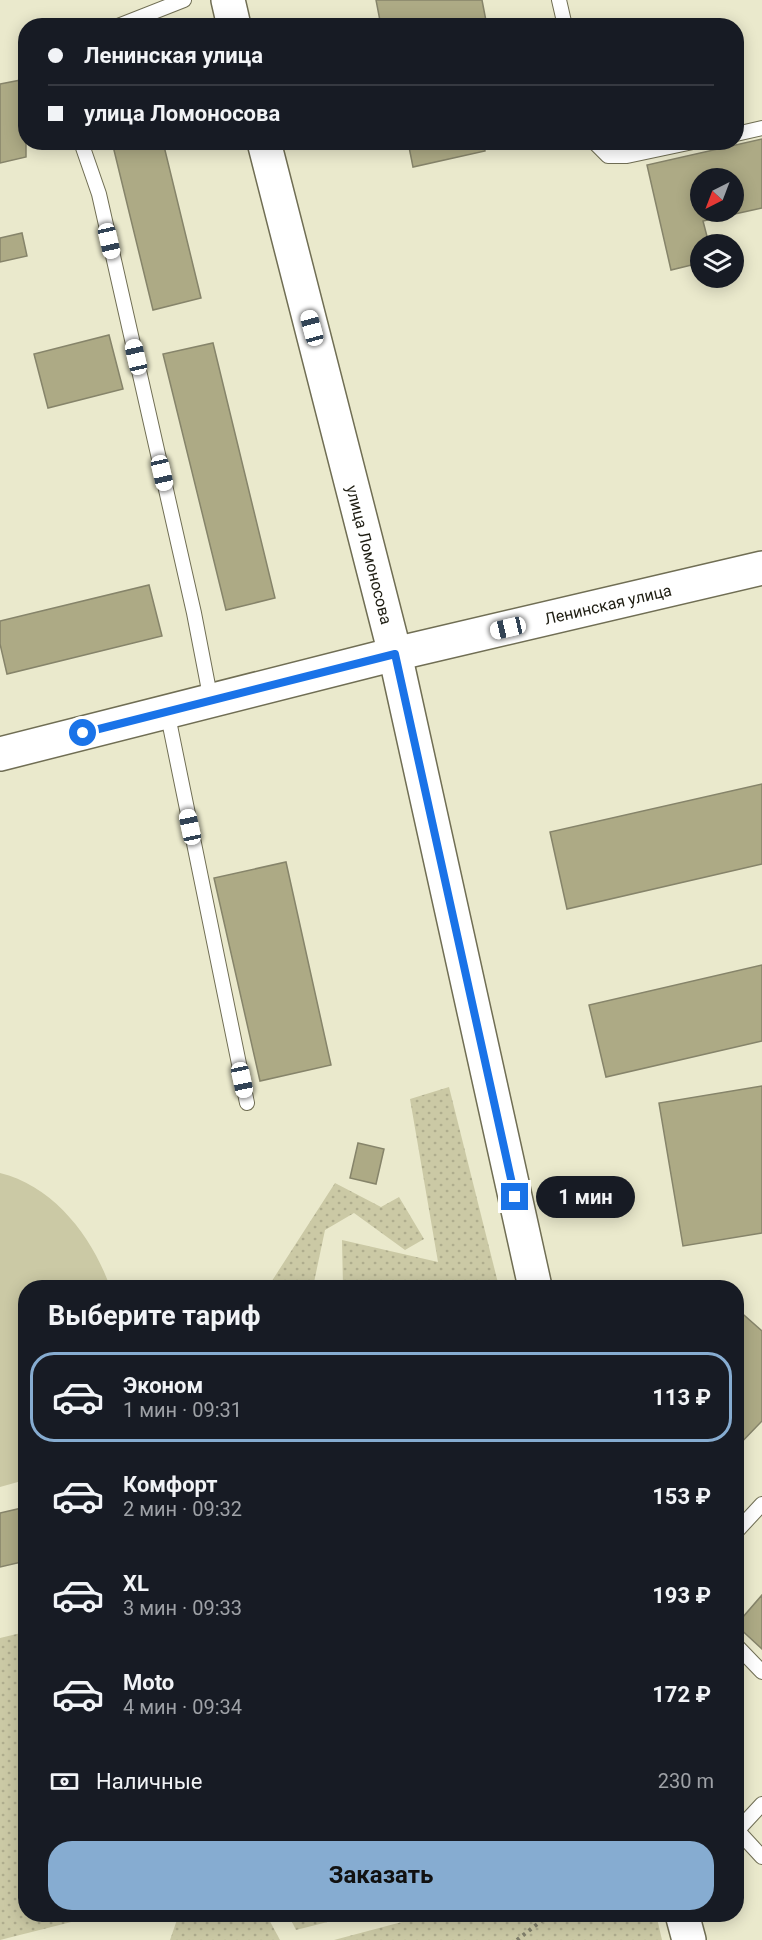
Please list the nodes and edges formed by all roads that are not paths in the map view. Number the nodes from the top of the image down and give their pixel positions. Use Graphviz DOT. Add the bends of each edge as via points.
graph roads {
  1 [pos="184,0"];
  2 [pos="228,0"];
  3 [pos="559,0"];
  4 [pos="138,18"];
  5 [pos="232,18"];
  6 [pos="563,18"];
  7 [pos="762,128"];
  8 [pos="744,132"];
  9 [pos="83,150"];
  10 [pos="266,150"];
  11 [pos="602,150"];
  12 [pos="655,150"];
  13 [pos="762,568"];
  14 [pos="395,654"];
  15 [pos="211,701"];
  16 [pos="167,711"];
  17 [pos="0,754"];
  18 [pos="247,1104"];
  19 [pos="533,1280"];
  20 [pos="762,1504"];
  21 [pos="744,1523"];
  22 [pos="744,1654"];
  23 [pos="762,1672"];
  24 [pos="762,1804"];
  25 [pos="744,1824"];
  26 [pos="744,1839"];
  27 [pos="762,1857"];
  28 [pos="684,1922"];
  29 [pos="689,1940"];
  1 -- 4 [label="lane"];
  2 -- 5 [label="main road"];
  3 -- 6 [label="lane"];
  7 -- 8 [label="lane"];
  9 -- 15 [label="lane" via="104,217"];
  10 -- 14 [label="main road, улица Ломоносова"];
  11 -- 12 [label="lane" via="608,156 627,156"];
  13 -- 14 [label="main road, Ленинская улица"];
  14 -- 15 [label="main road, Ленинская улица"];
  14 -- 19 [label="main road, улица Ломоносова"];
  15 -- 16 [label="main road, Ленинская улица"];
  16 -- 17 [label="main road, Ленинская улица"];
  16 -- 18 [label="lane"];
  20 -- 21 [label="lane"];
  22 -- 23 [label="lane"];
  24 -- 25 [label="lane"];
  26 -- 27 [label="lane"];
  28 -- 29 [label="main road"];
}
